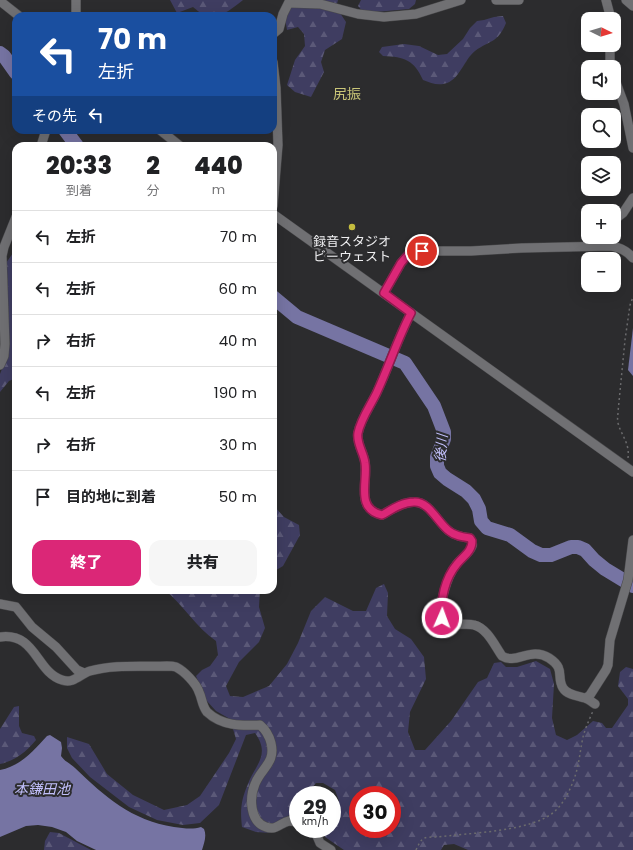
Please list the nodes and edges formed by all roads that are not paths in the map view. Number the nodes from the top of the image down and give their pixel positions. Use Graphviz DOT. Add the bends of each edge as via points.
graph roads {
  1 [pos="76,0"];
  2 [pos="461,0"];
  3 [pos="496,0"];
  4 [pos="519,0"];
  5 [pos="606,0"];
  6 [pos="626,0"];
  7 [pos="0,1"];
  8 [pos="289,1"];
  9 [pos="633,6"];
  10 [pos="14,12"];
  11 [pos="76,12"];
  12 [pos="609,12"];
  13 [pos="277,31"];
  14 [pos="621,96"];
  15 [pos="277,116"];
  16 [pos="165,134"];
  17 [pos="175,142"];
  18 [pos="633,148"];
  19 [pos="277,157"];
  20 [pos="633,198"];
  21 [pos="621,215"];
  22 [pos="277,220"];
  23 [pos="12,227"];
  24 [pos="581,244"];
  25 [pos="614,244"];
  26 [pos="633,258"];
  27 [pos="384,293"];
  28 [pos="411,313"];
  29 [pos="0,365"];
  30 [pos="629,469"];
  31 [pos="633,540"];
  32 [pos="0,604"];
  33 [pos="0,637"];
  34 [pos="84,673"];
  35 [pos="586,698"];
  36 [pos="595,704"];
  37 [pos="289,821"];
  38 [pos="318,838"];
  39 [pos="331,850"];
  1 -- 11 [label="street"];
  2 -- 8 [label="street" via="416,14 384,17 358,14 320,4"];
  3 -- 4 [label="street"];
  5 -- 12 [label="street"];
  6 -- 9 [label="street"];
  7 -- 10 [label="street"];
  8 -- 13 [label="street"];
  14 -- 18 [label="street"];
  15 -- 19 [label="street"];
  16 -- 17 [label="street"];
  20 -- 21 [label="street"];
  22 -- 27 [label="street"];
  23 -- 29 [label="street" via="2,256 5,344"];
  24 -- 27 [label="street" via="470,251 422,251 409,254"];
  25 -- 26 [label="street"];
  27 -- 28 [label="street"];
  28 -- 30 [label="street"];
  28 -- 35 [label="street" via="358,434 366,463 366,502 377,514 382,515 405,503 420,502 448,531 470,538 472,546 448,578 442,618 450,625 474,625 482,628 502,656 507,659 530,654 540,654 549,658 557,665 563,688 567,692"];
  31 -- 35 [label="street" via="627,583 610,640 606,670"];
  32 -- 34 [label="street" via="16,607 32,627 56,647 77,670"];
  33 -- 34 [label="street" via="14,637 30,646 50,672 61,680 68,682"];
  34 -- 37 [label="street" via="107,668 175,667 196,685 207,712 226,723 260,725 266,729 272,750 270,760 255,784 252,812 258,823 266,828 276,828"];
  35 -- 36 [label="street"];
  38 -- 39 [label="street" via="320,843"];
}
